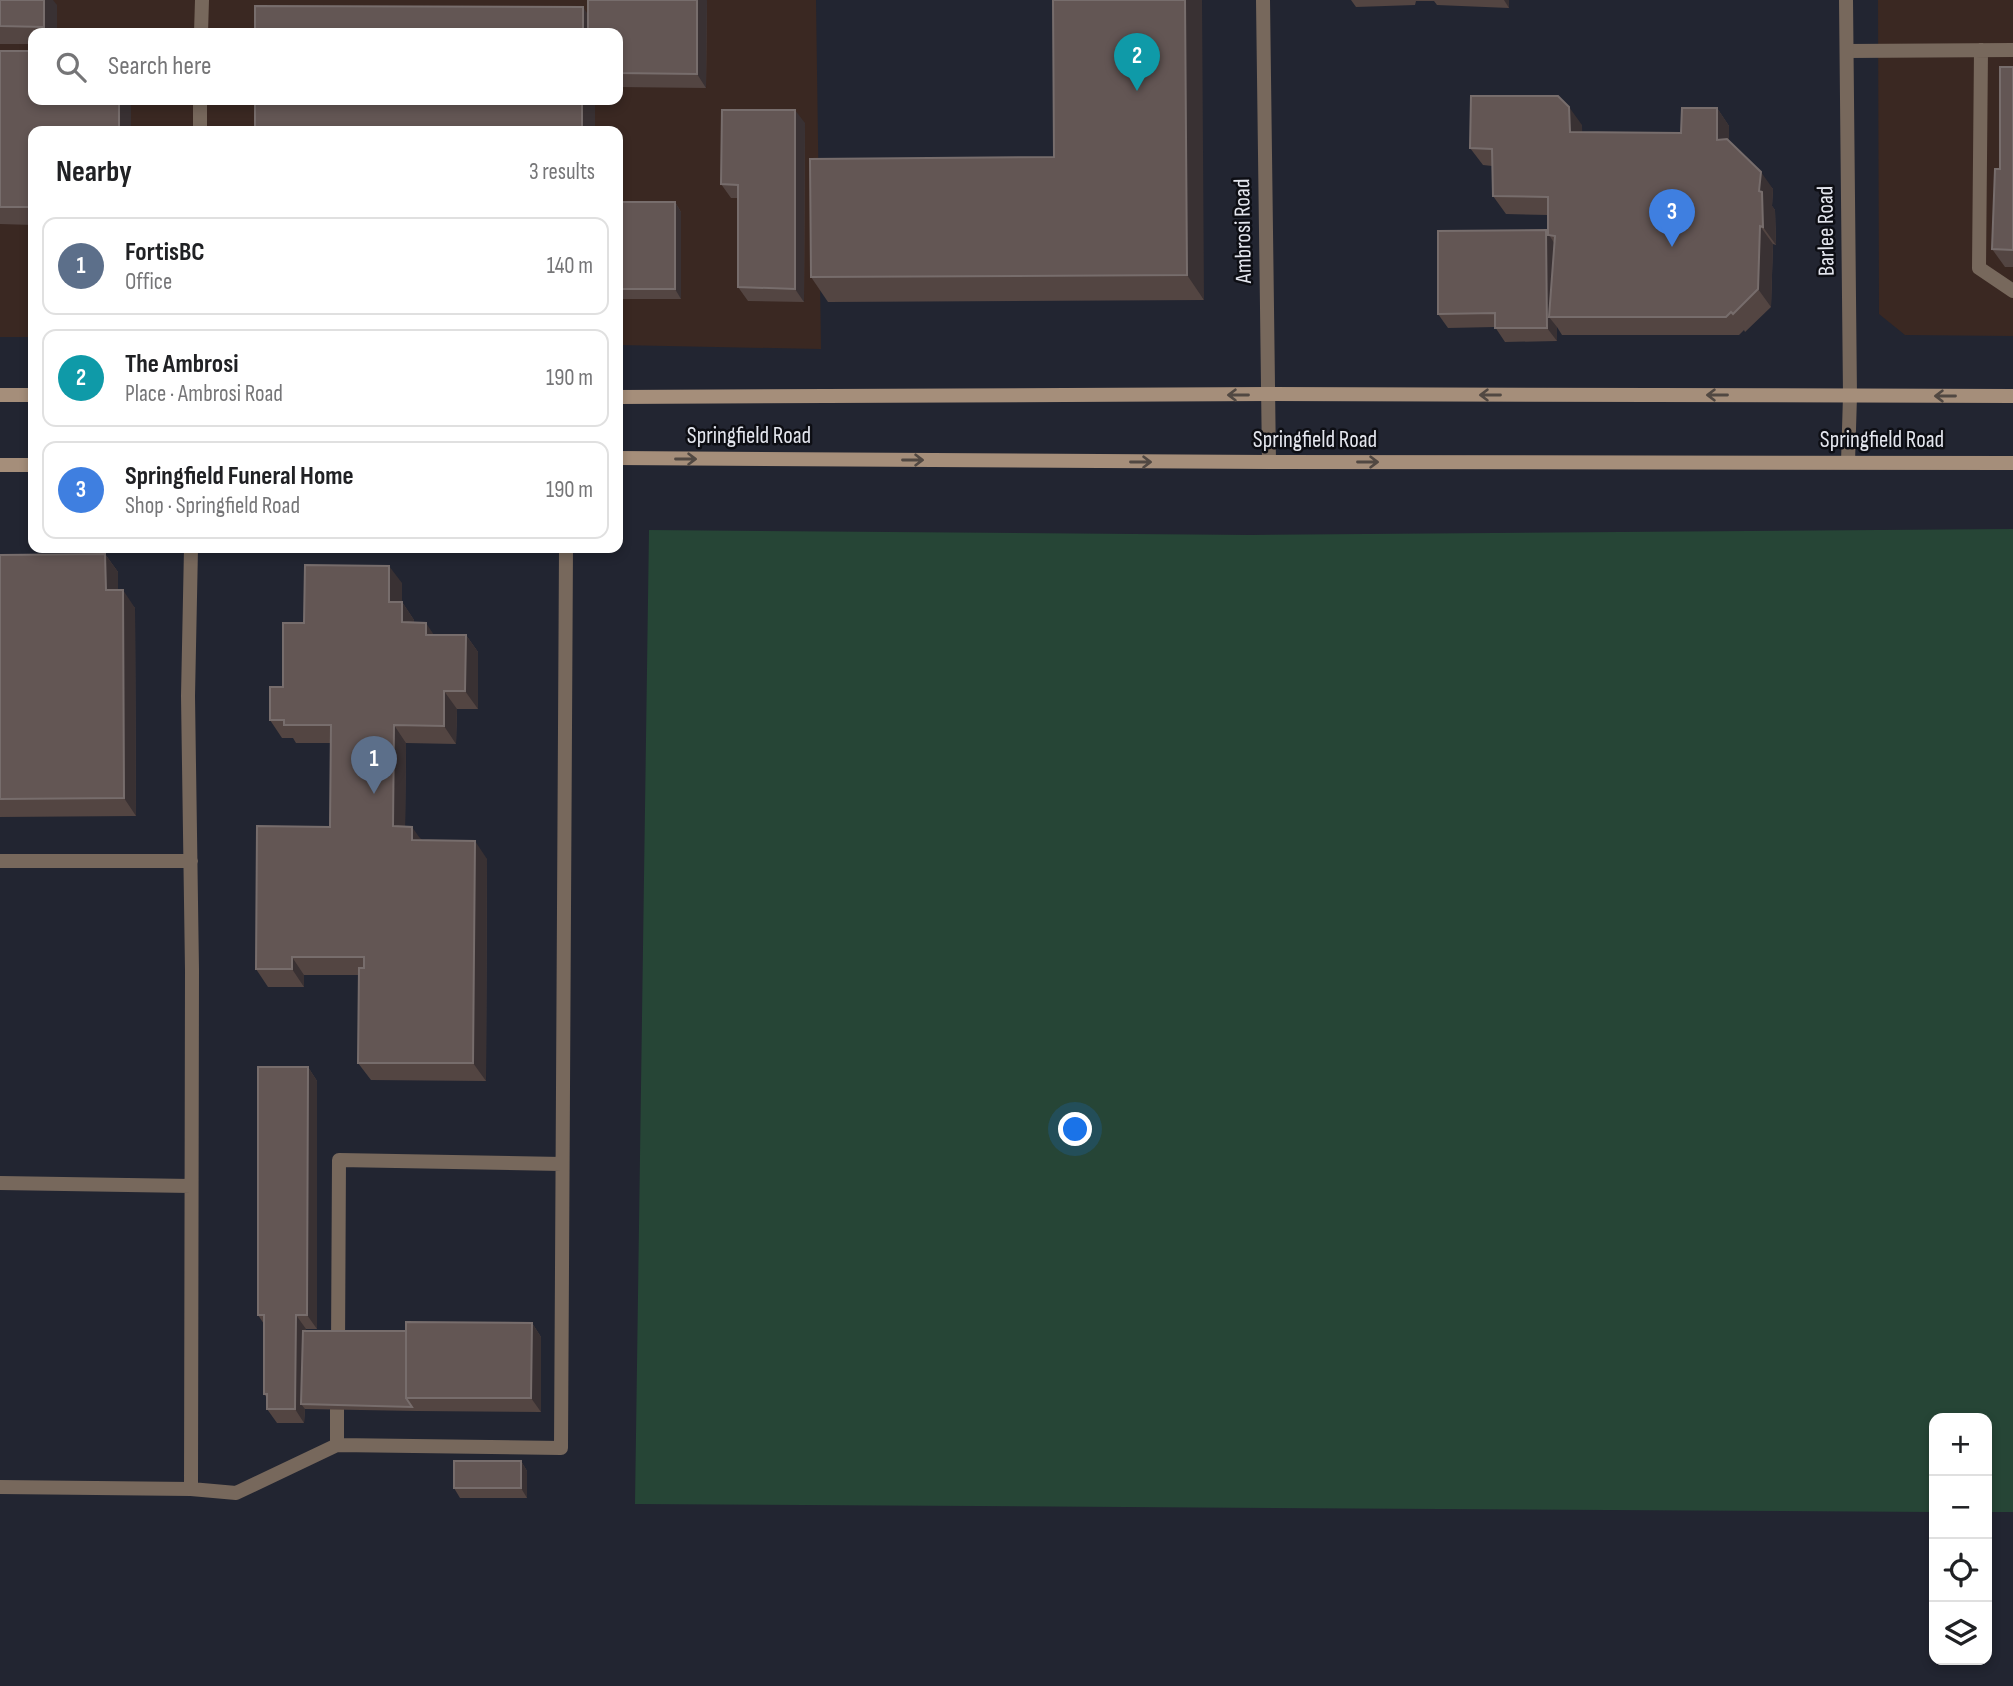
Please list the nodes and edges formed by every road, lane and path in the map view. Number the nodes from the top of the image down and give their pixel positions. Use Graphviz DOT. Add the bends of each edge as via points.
graph roads {
  1 [pos="202,0"];
  2 [pos="1263,0"];
  3 [pos="1846,0"];
  4 [pos="201,28"];
  5 [pos="1981,50"];
  6 [pos="2013,50"];
  7 [pos="1847,51"];
  8 [pos="200,105"];
  9 [pos="200,126"];
  10 [pos="2013,291"];
  11 [pos="1268,394"];
  12 [pos="0,395"];
  13 [pos="28,395"];
  14 [pos="1850,396"];
  15 [pos="2013,396"];
  16 [pos="623,397"];
  17 [pos="623,458"];
  18 [pos="1269,462"];
  19 [pos="1848,462"];
  20 [pos="2013,463"];
  21 [pos="0,465"];
  22 [pos="28,465"];
  23 [pos="191,553"];
  24 [pos="566,553"];
  25 [pos="0,861"];
  26 [pos="191,861"];
  27 [pos="562,1164"];
  28 [pos="0,1182"];
  29 [pos="191,1186"];
  30 [pos="337,1445"];
  31 [pos="0,1487"];
  32 [pos="191,1489"];
  1 -- 4 [label="street"];
  2 -- 11 [label="street, Ambrosi Road"];
  3 -- 7 [label="street, Barlee Road"];
  5 -- 6 [label="street"];
  5 -- 7 [label="street"];
  5 -- 10 [label="street" via="1979,268"];
  7 -- 14 [label="street, Barlee Road"];
  8 -- 9 [label="street"];
  14 -- 11 [label="main road, Springfield Road, one-way"];
  11 -- 16 [label="main road, Springfield Road, one-way"];
  11 -- 18 [label="street, Ambrosi Road"];
  12 -- 13 [label="main road"];
  15 -- 14 [label="main road, Springfield Road, one-way"];
  14 -- 19 [label="street, Barlee Road"];
  17 -- 18 [label="main road, Springfield Road, one-way"];
  18 -- 19 [label="main road, Springfield Road, one-way"];
  19 -- 20 [label="main road, Springfield Road"];
  21 -- 22 [label="main road"];
  23 -- 26 [label="street"];
  24 -- 27 [label="street"];
  25 -- 26 [label="street"];
  26 -- 29 [label="street"];
  27 -- 30 [label="street" via="561,1448"];
  27 -- 30 [label="street" via="339,1160"];
  28 -- 29 [label="street"];
  29 -- 32 [label="street"];
  30 -- 32 [label="street" via="236,1493"];
  31 -- 32 [label="street"];
}
